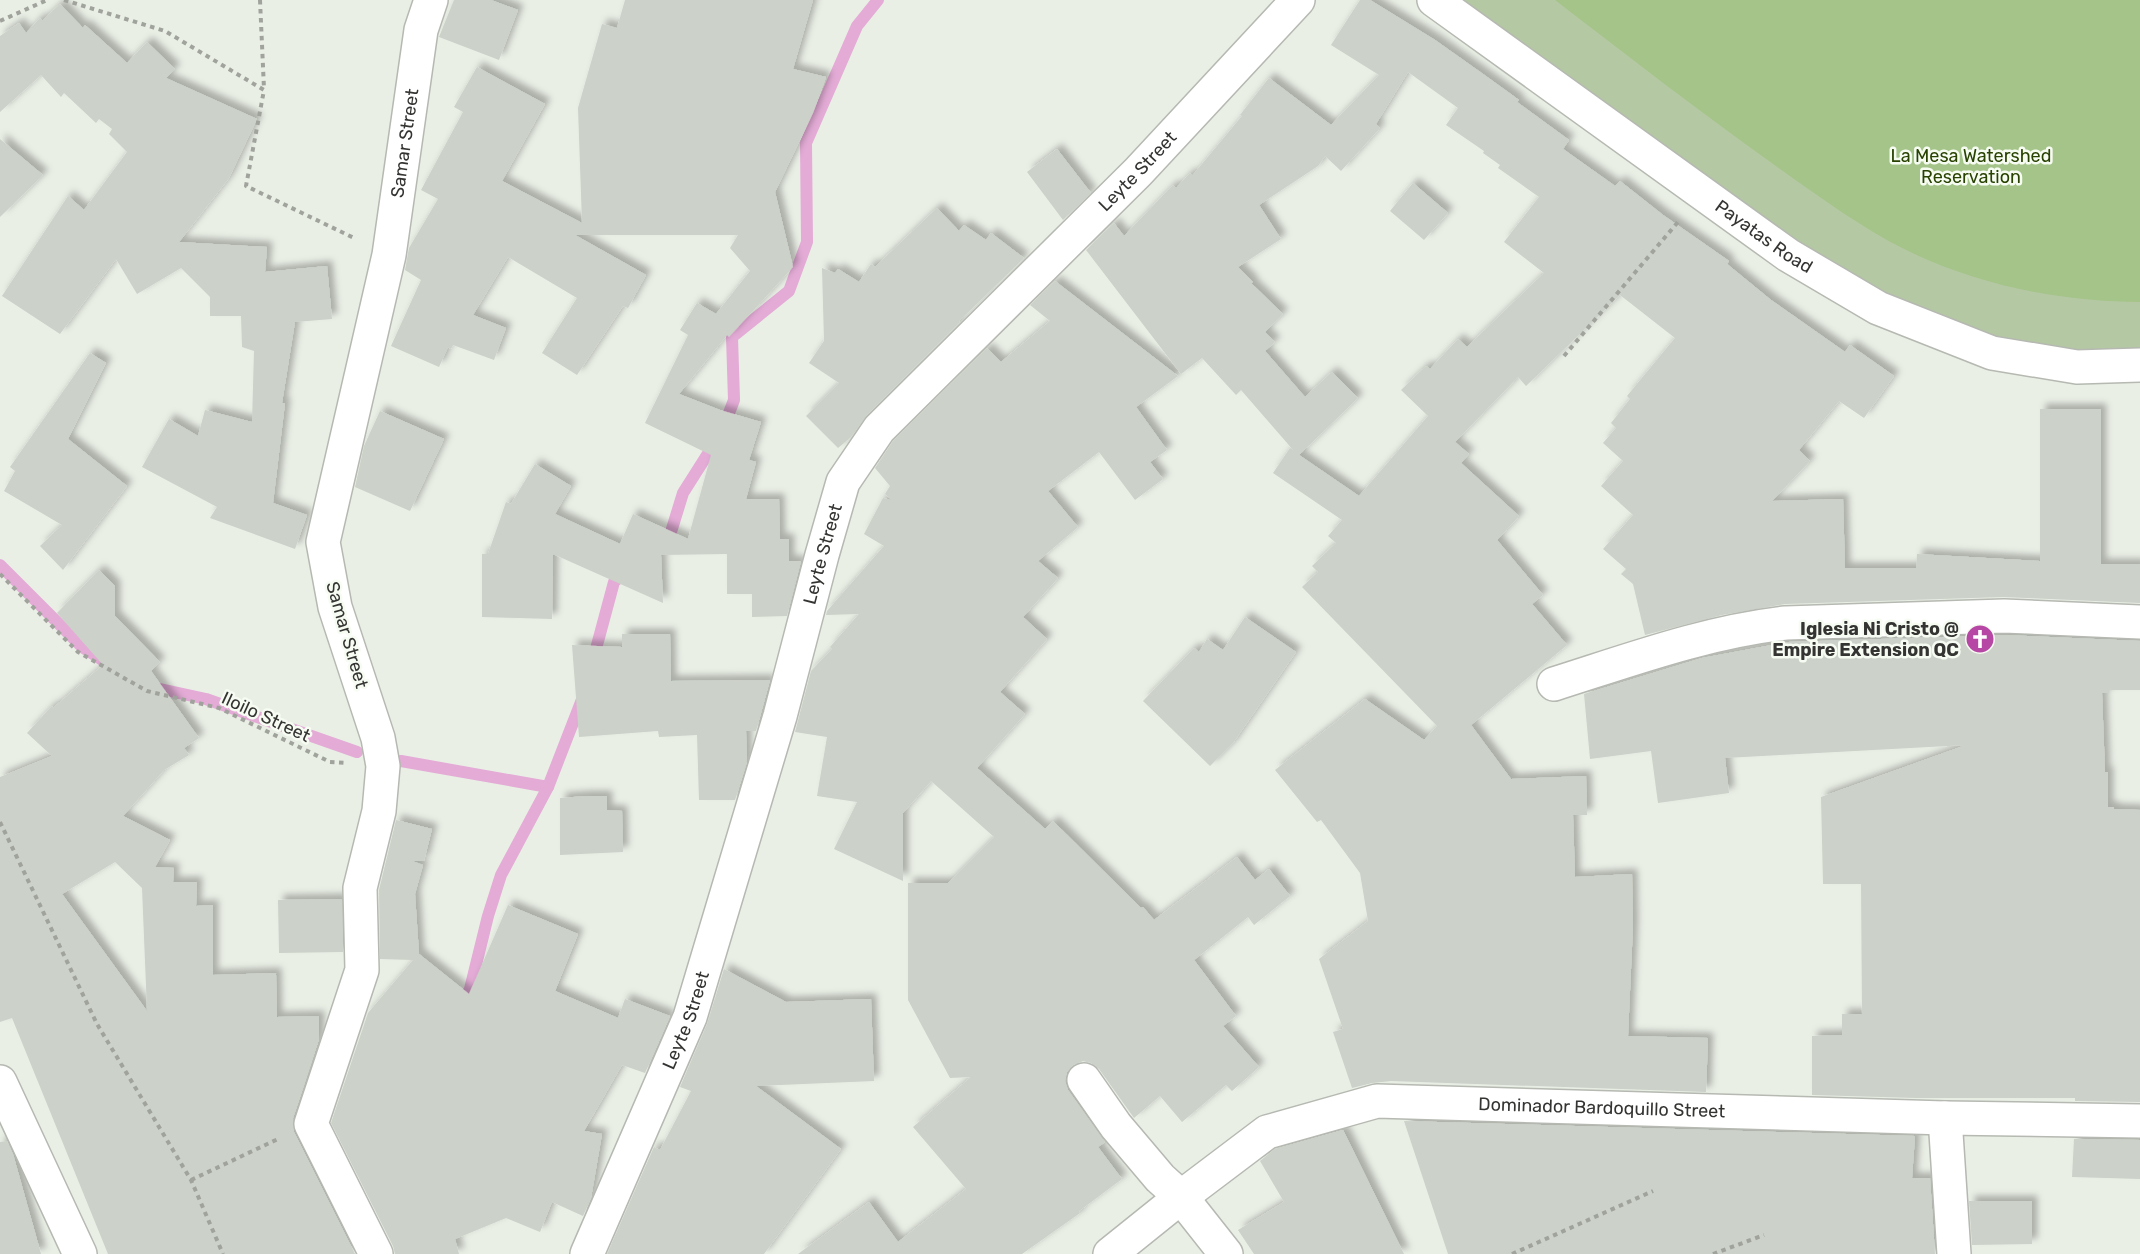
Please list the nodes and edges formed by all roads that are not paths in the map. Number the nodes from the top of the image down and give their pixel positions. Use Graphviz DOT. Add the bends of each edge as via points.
graph roads {
  1 [pos="431,0"];
  2 [pos="1298,0"];
  3 [pos="1434,0"];
  4 [pos="2140,365"];
  5 [pos="2140,622"];
  6 [pos="1554,684"];
  7 [pos="1084,1080"];
  8 [pos="0,1082"];
  9 [pos="1945,1118"];
  10 [pos="2140,1121"];
  11 [pos="1181,1197"];
  12 [pos="80,1254"];
  13 [pos="376,1254"];
  14 [pos="587,1254"];
  15 [pos="1110,1254"];
  16 [pos="1226,1254"];
  17 [pos="1954,1254"];
  1 -- 13 [label="street, Samar Street" via="421,30 388,255 322,542 335,608 378,738 383,766 379,811 360,888 362,970 311,1124"];
  2 -- 14 [label="street, Leyte Street" via="1138,172 879,429 843,482 780,716 690,1017"];
  3 -- 4 [label="street, Payatas Road" via="1788,255 1878,308 1992,353 2077,367"];
  5 -- 6 [label="street" via="2004,616 1766,625 1676,646"];
  7 -- 11 [label="street" via="1116,1125"];
  8 -- 12 [label="street"];
  9 -- 10 [label="street, Dominador Bardoquillo Street"];
  9 -- 11 [label="street, Dominador Bardoquillo Street" via="1377,1101 1267,1132"];
  9 -- 17 [label="street"];
  11 -- 15 [label="street, Dominador Bardoquillo Street"];
  11 -- 16 [label="street"];
}
